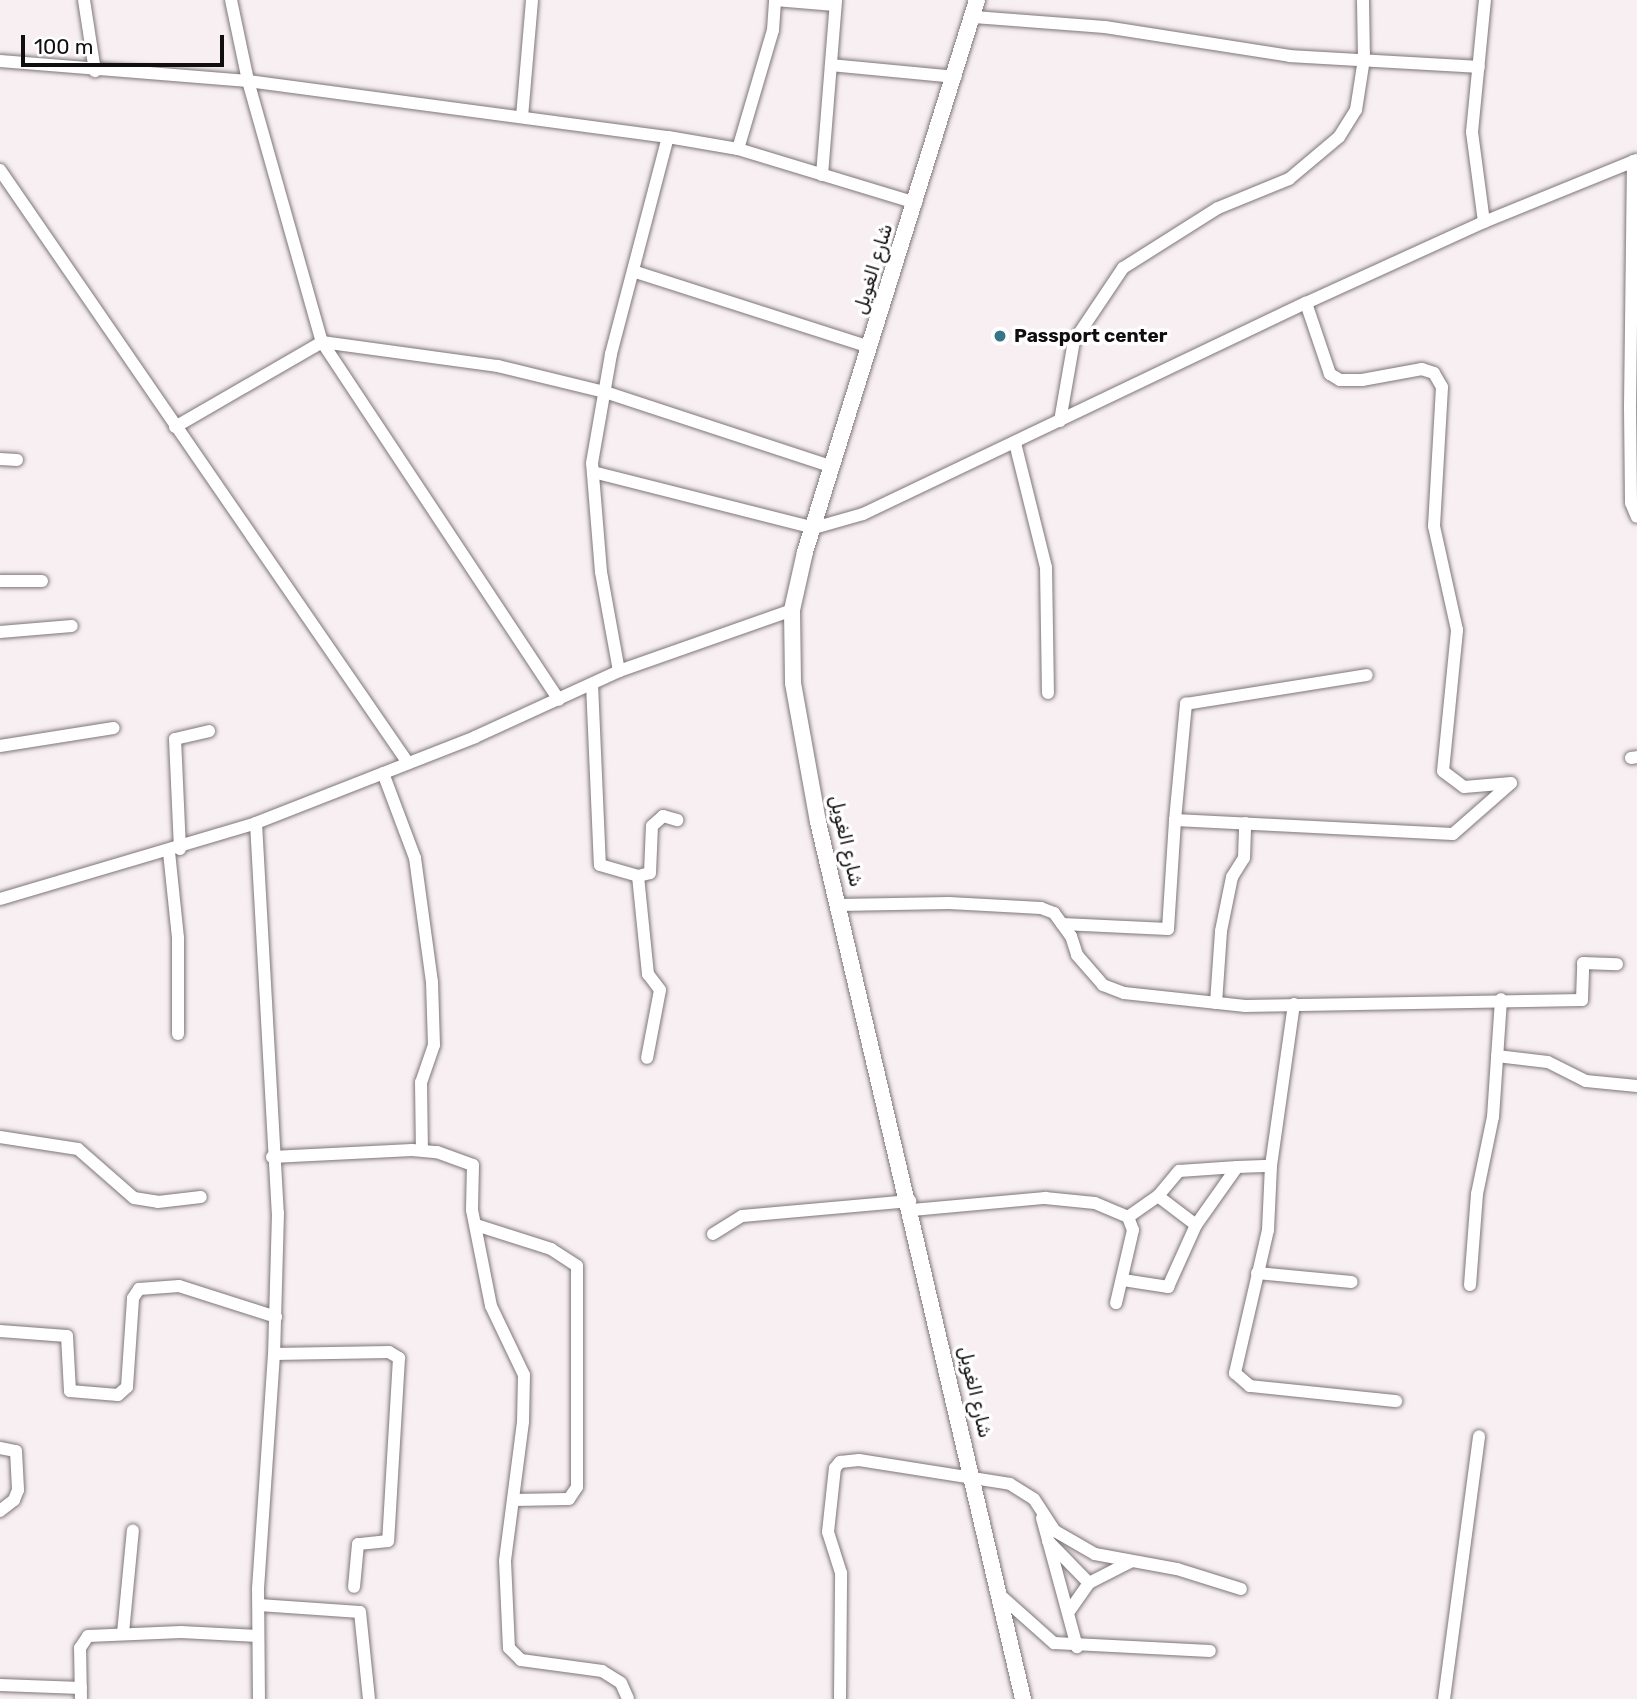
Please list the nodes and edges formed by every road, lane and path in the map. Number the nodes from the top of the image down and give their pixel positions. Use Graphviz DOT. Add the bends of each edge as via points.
graph roads {
  1 [pos="84,0"];
  2 [pos="231,0"];
  3 [pos="532,0"];
  4 [pos="775,0"];
  5 [pos="977,0"];
  6 [pos="1363,0"];
  7 [pos="1485,0"];
  8 [pos="836,2"];
  9 [pos="974,17"];
  10 [pos="1364,59"];
  11 [pos="0,61"];
  12 [pos="831,65"];
  13 [pos="1479,67"];
  14 [pos="95,71"];
  15 [pos="955,77"];
  16 [pos="248,81"];
  17 [pos="523,117"];
  18 [pos="668,137"];
  19 [pos="738,149"];
  20 [pos="1635,161"];
  21 [pos="0,170"];
  22 [pos="822,175"];
  23 [pos="916,203"];
  24 [pos="1484,222"];
  25 [pos="636,272"];
  26 [pos="1306,303"];
  27 [pos="322,342"];
  28 [pos="870,347"];
  29 [pos="605,392"];
  30 [pos="1060,421"];
  31 [pos="175,427"];
  32 [pos="1015,443"];
  33 [pos="0,459"];
  34 [pos="17,460"];
  35 [pos="833,467"];
  36 [pos="593,472"];
  37 [pos="1637,517"];
  38 [pos="814,528"];
  39 [pos="0,581"];
  40 [pos="42,581"];
  41 [pos="792,610"];
  42 [pos="72,626"];
  43 [pos="0,632"];
  44 [pos="619,671"];
  45 [pos="1367,674"];
  46 [pos="592,684"];
  47 [pos="1048,693"];
  48 [pos="559,700"];
  49 [pos="114,728"];
  50 [pos="209,731"];
  51 [pos="0,746"];
  52 [pos="408,763"];
  53 [pos="383,773"];
  54 [pos="677,820"];
  55 [pos="1175,820"];
  56 [pos="256,823"];
  57 [pos="1245,823"];
  58 [pos="175,850"];
  59 [pos="638,876"];
  60 [pos="0,899"];
  61 [pos="839,905"];
  62 [pos="1062,924"];
  63 [pos="1617,964"];
  64 [pos="1501,999"];
  65 [pos="1216,1003"];
  66 [pos="1294,1004"];
  67 [pos="178,1034"];
  68 [pos="1497,1056"];
  69 [pos="647,1058"];
  70 [pos="1637,1086"];
  71 [pos="0,1137"];
  72 [pos="422,1150"];
  73 [pos="272,1157"];
  74 [pos="1271,1166"];
  75 [pos="1237,1167"];
  76 [pos="1158,1196"];
  77 [pos="201,1197"];
  78 [pos="911,1206"];
  79 [pos="1128,1217"];
  80 [pos="476,1225"];
  81 [pos="1196,1225"];
  82 [pos="713,1234"];
  83 [pos="1257,1273"];
  84 [pos="1123,1280"];
  85 [pos="1352,1282"];
  86 [pos="1470,1284"];
  87 [pos="1116,1303"];
  88 [pos="276,1317"];
  89 [pos="0,1331"];
  90 [pos="274,1354"];
  91 [pos="1396,1401"];
  92 [pos="1479,1436"];
  93 [pos="0,1448"];
  94 [pos="974,1479"];
  95 [pos="513,1500"];
  96 [pos="1039,1507"];
  97 [pos="0,1511"];
  98 [pos="133,1530"];
  99 [pos="1047,1540"];
  100 [pos="1132,1561"];
  101 [pos="1089,1583"];
  102 [pos="354,1587"];
  103 [pos="1241,1589"];
  104 [pos="1001,1596"];
  105 [pos="259,1605"];
  106 [pos="1070,1610"];
  107 [pos="123,1633"];
  108 [pos="258,1636"];
  109 [pos="1077,1647"];
  110 [pos="1210,1651"];
  111 [pos="0,1685"];
  112 [pos="81,1693"];
  113 [pos="259,1699"];
  114 [pos="369,1699"];
  115 [pos="628,1699"];
  116 [pos="840,1699"];
  117 [pos="1023,1699"];
  118 [pos="1444,1699"];
  1 -- 14 [label="street"];
  2 -- 16 [label="street"];
  3 -- 17 [label="street"];
  4 -- 8 [label="street"];
  4 -- 19 [label="street" via="773,30"];
  5 -- 9 [label="street, شارع الغويل"];
  6 -- 10 [label="street"];
  7 -- 13 [label="street"];
  8 -- 12 [label="street"];
  9 -- 10 [label="street" via="1105,27 1290,56"];
  9 -- 15 [label="street, شارع الغويل"];
  10 -- 13 [label="street"];
  10 -- 30 [label="street" via="1356,110 1339,137 1313,163 1289,179 1218,208 1123,268 1073,341"];
  11 -- 14 [label="street"];
  12 -- 15 [label="street"];
  12 -- 22 [label="street"];
  13 -- 24 [label="street" via="1472,132"];
  14 -- 16 [label="street"];
  15 -- 23 [label="street, شارع الغويل"];
  16 -- 17 [label="street"];
  16 -- 27 [label="street"];
  17 -- 18 [label="street"];
  18 -- 19 [label="street"];
  18 -- 25 [label="street"];
  19 -- 22 [label="street"];
  20 -- 24 [label="street"];
  20 -- 37 [label="street" via="1630,407 1632,503"];
  21 -- 31 [label="street"];
  22 -- 23 [label="street"];
  23 -- 28 [label="street, شارع الغويل"];
  24 -- 26 [label="street"];
  25 -- 28 [label="street"];
  25 -- 29 [label="street"];
  26 -- 30 [label="street"];
  26 -- 57 [label="street" via="1330,374 1340,380 1362,380 1422,369 1434,373 1442,387 1434,526 1457,630 1443,771 1464,787 1511,783 1453,834"];
  27 -- 29 [label="street" via="498,366"];
  27 -- 31 [label="street"];
  27 -- 48 [label="street"];
  28 -- 35 [label="street, شارع الغويل"];
  29 -- 35 [label="street"];
  29 -- 36 [label="street"];
  30 -- 32 [label="street"];
  31 -- 52 [label="street"];
  32 -- 38 [label="street" via="863,514"];
  32 -- 47 [label="street" via="1046,566"];
  33 -- 34 [label="street"];
  35 -- 38 [label="street, شارع الغويل"];
  36 -- 38 [label="street"];
  36 -- 44 [label="street" via="601,572"];
  38 -- 41 [label="street, شارع الغويل"];
  39 -- 40 [label="street"];
  41 -- 44 [label="street"];
  41 -- 61 [label="street, شارع الغويل" via="793,682"];
  42 -- 43 [label="street"];
  44 -- 46 [label="street"];
  45 -- 55 [label="street" via="1186,704"];
  46 -- 48 [label="street"];
  46 -- 59 [label="street" via="597,859 604,868"];
  48 -- 52 [label="street"];
  49 -- 51 [label="street"];
  50 -- 58 [label="street" via="175,739"];
  52 -- 53 [label="street"];
  53 -- 56 [label="street"];
  53 -- 72 [label="street" via="415,858 432,982 435,1045 421,1082"];
  54 -- 59 [label="street" via="663,816 652,826 650,873"];
  55 -- 57 [label="street"];
  55 -- 62 [label="street" via="1168,929"];
  56 -- 58 [label="street"];
  56 -- 73 [label="street"];
  57 -- 65 [label="street" via="1244,858 1232,877 1221,931"];
  58 -- 60 [label="street"];
  58 -- 67 [label="street"];
  59 -- 69 [label="street" via="648,974 660,990"];
  61 -- 62 [label="street" via="949,903 1041,908 1054,913"];
  61 -- 78 [label="street, شارع الغويل"];
  62 -- 65 [label="street" via="1077,955 1103,985 1124,993"];
  63 -- 64 [label="street" via="1583,963 1582,1000"];
  64 -- 66 [label="street"];
  64 -- 68 [label="street"];
  65 -- 66 [label="street"];
  66 -- 74 [label="street"];
  68 -- 70 [label="street" via="1548,1062 1586,1081"];
  68 -- 86 [label="street"];
  71 -- 77 [label="street" via="78,1149 134,1198 158,1202"];
  72 -- 73 [label="street"];
  72 -- 80 [label="street" via="473,1165"];
  73 -- 88 [label="street" via="278,1213"];
  74 -- 75 [label="street"];
  74 -- 83 [label="street" via="1271,1209"];
  75 -- 76 [label="street" via="1179,1171"];
  75 -- 81 [label="street"];
  76 -- 79 [label="street"];
  76 -- 81 [label="street"];
  78 -- 79 [label="street" via="1045,1198 1095,1203"];
  78 -- 82 [label="street" via="742,1216"];
  78 -- 94 [label="street, شارع الغويل"];
  79 -- 84 [label="street" via="1133,1230"];
  80 -- 95 [label="street" via="491,1306 524,1371"];
  80 -- 95 [label="street" via="551,1249 577,1266 576,1487 569,1499"];
  81 -- 84 [label="street" via="1168,1287"];
  83 -- 85 [label="street"];
  83 -- 91 [label="street" via="1234,1367 1238,1379 1250,1386"];
  84 -- 87 [label="street"];
  88 -- 89 [label="street" via="179,1286 139,1289 133,1298 127,1387 118,1395 70,1391 67,1336"];
  88 -- 90 [label="street"];
  90 -- 102 [label="street" via="389,1352 399,1358 388,1541 358,1544"];
  90 -- 105 [label="street"];
  92 -- 118 [label="street"];
  93 -- 97 [label="street" via="16,1451 18,1490"];
  94 -- 96 [label="street" via="1026,1491"];
  94 -- 104 [label="street, شارع الغويل"];
  94 -- 116 [label="street" via="859,1460 836,1465 828,1532 841,1573"];
  95 -- 115 [label="street" via="505,1561 505,1618 512,1653 521,1660 602,1671 621,1684"];
  96 -- 99 [label="street"];
  96 -- 100 [label="street" via="1055,1531 1077,1545 1095,1554"];
  98 -- 107 [label="street"];
  99 -- 101 [label="street"];
  99 -- 106 [label="street"];
  100 -- 101 [label="street"];
  100 -- 103 [label="street"];
  101 -- 106 [label="street"];
  104 -- 109 [label="street" via="1044,1638"];
  104 -- 117 [label="street, شارع الغويل"];
  105 -- 108 [label="street"];
  105 -- 114 [label="street" via="360,1612"];
  106 -- 109 [label="street"];
  107 -- 108 [label="street"];
  107 -- 112 [label="street" via="83,1640"];
  108 -- 113 [label="street"];
  109 -- 110 [label="street"];
  111 -- 112 [label="street"];
}
